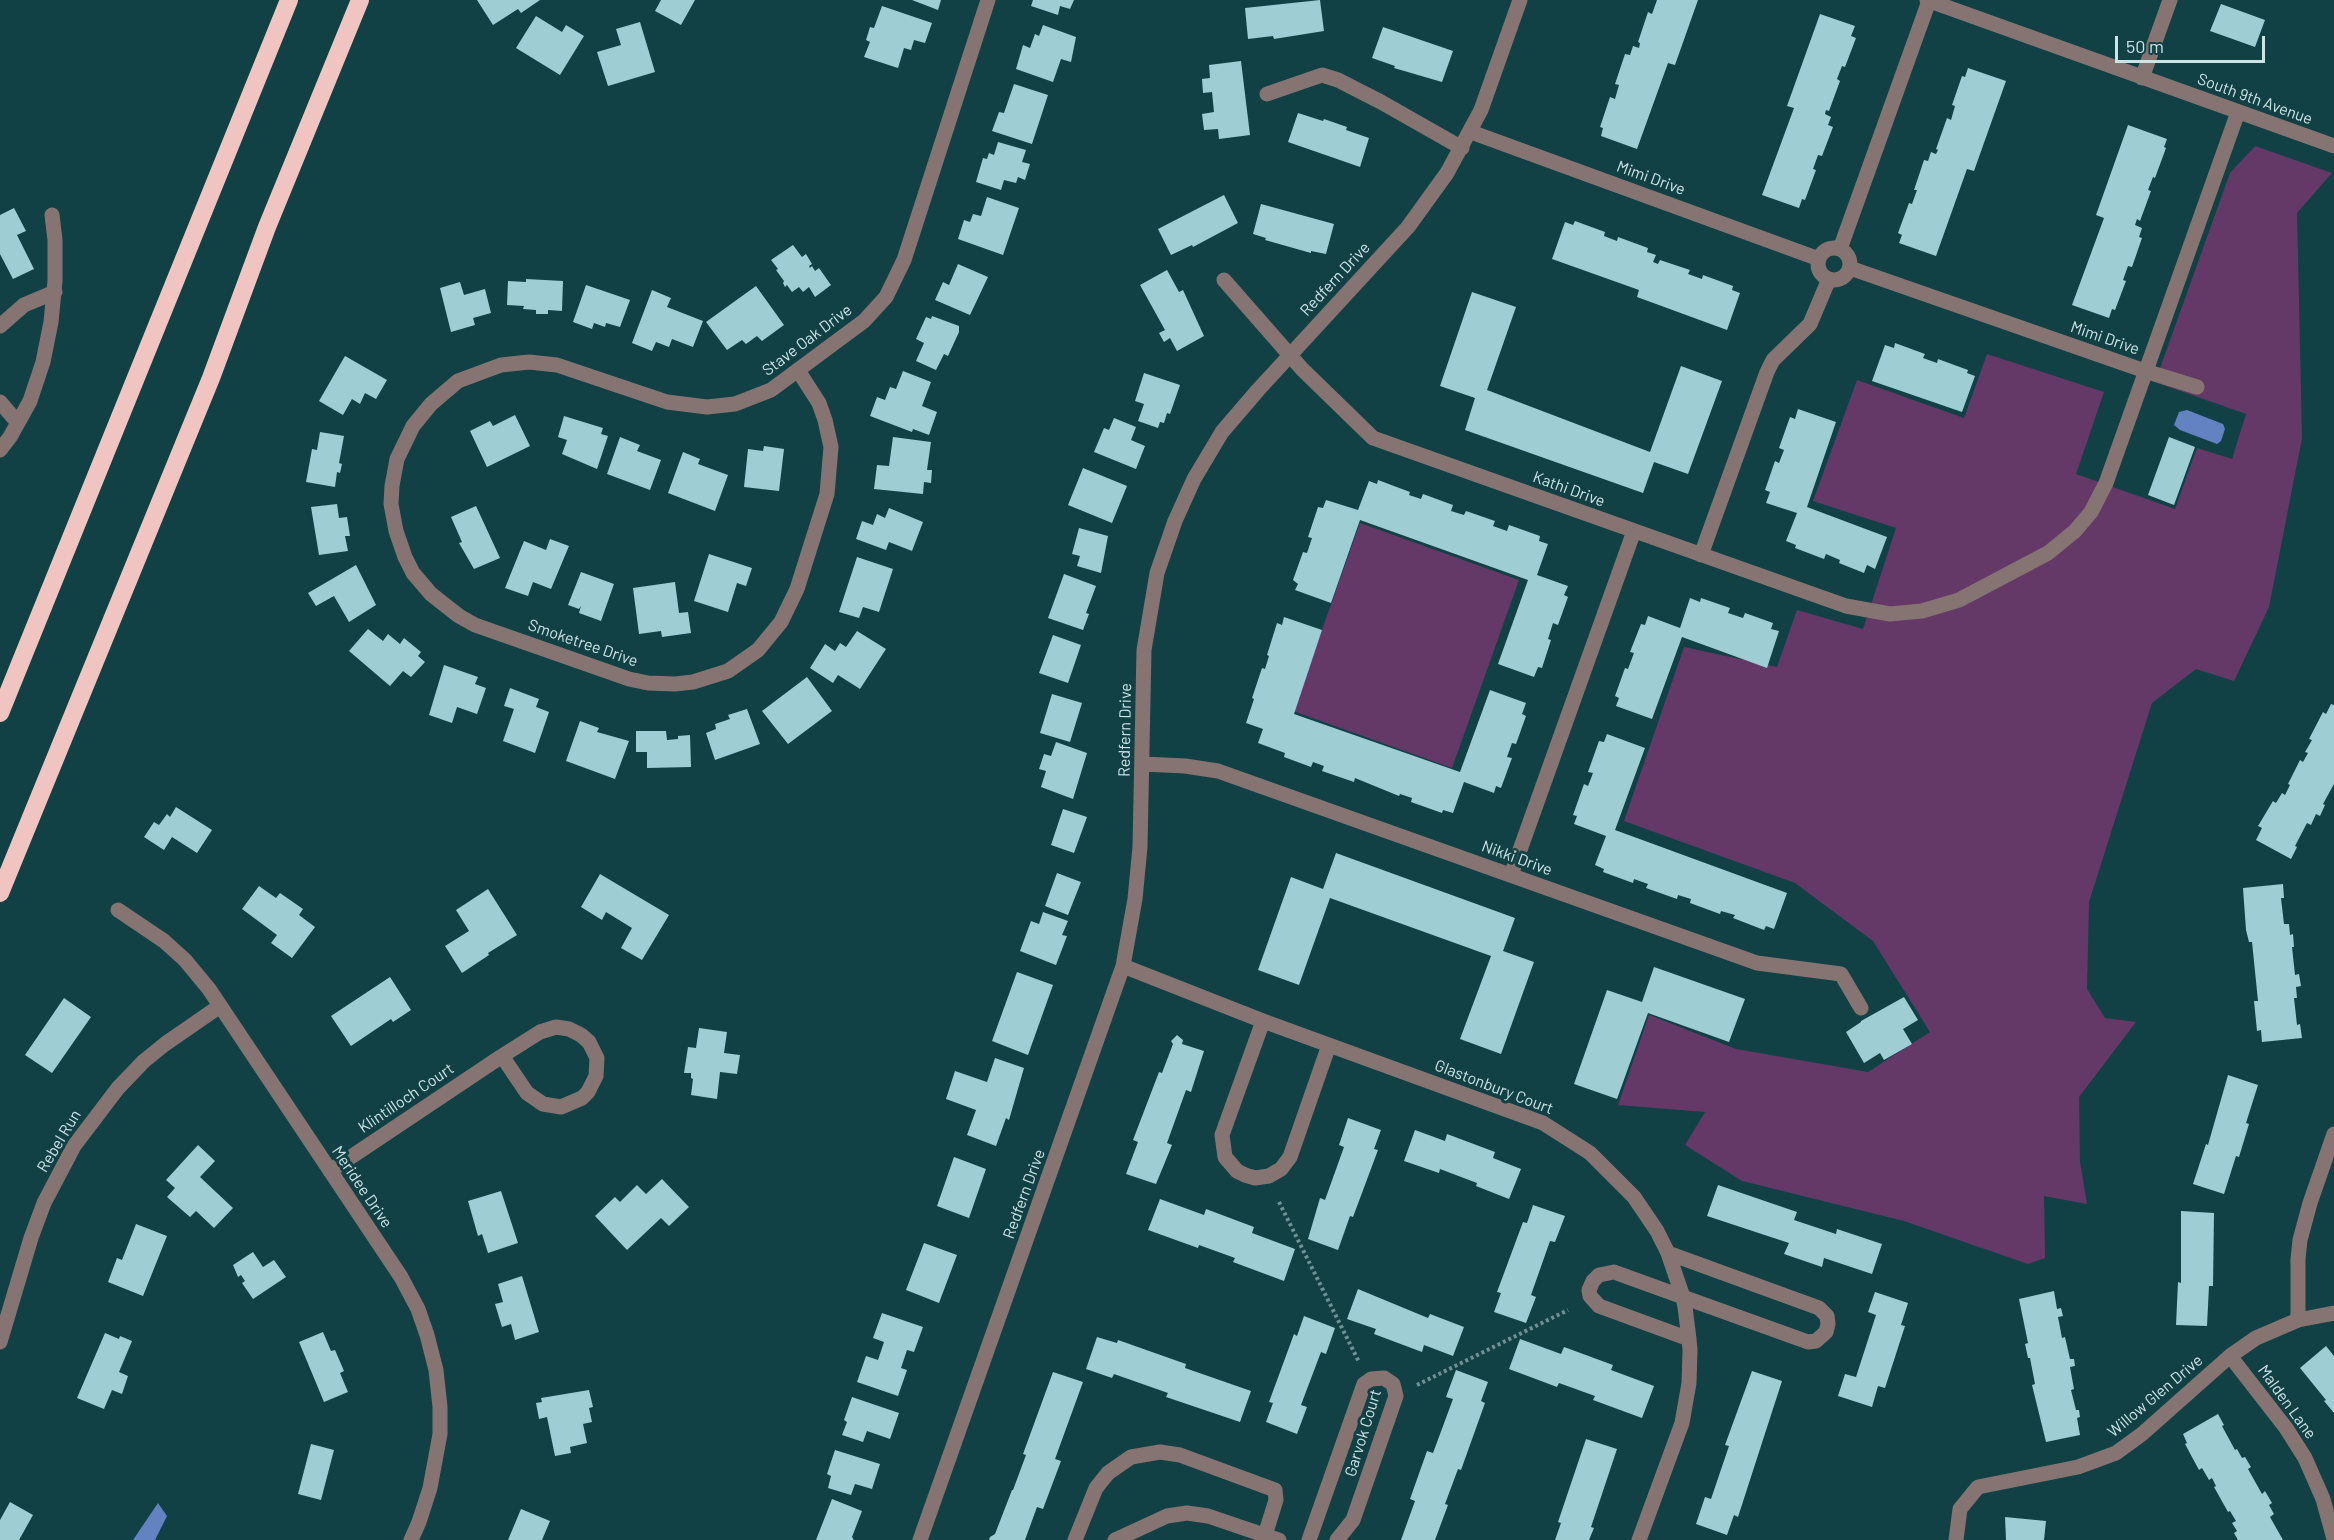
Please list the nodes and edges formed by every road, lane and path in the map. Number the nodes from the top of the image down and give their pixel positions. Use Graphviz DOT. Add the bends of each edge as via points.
graph roads {
  1 [pos="290,0"];
  2 [pos="360,0"];
  3 [pos="988,0"];
  4 [pos="1520,0"];
  5 [pos="1928,0"];
  6 [pos="2170,0"];
  7 [pos="2142,78"];
  8 [pos="1267,94"];
  9 [pos="2238,112"];
  10 [pos="1471,132"];
  11 [pos="2334,146"];
  12 [pos="1462,148"];
  13 [pos="52,215"];
  14 [pos="1840,249"];
  15 [pos="1820,258"];
  16 [pos="1850,268"];
  17 [pos="1829,279"];
  18 [pos="1224,280"];
  19 [pos="55,292"];
  20 [pos="0,326"];
  21 [pos="1290,355"];
  22 [pos="2145,371"];
  23 [pos="799,372"];
  24 [pos="2197,387"];
  25 [pos="0,402"];
  26 [pos="18,423"];
  27 [pos="0,450"];
  28 [pos="400,450"];
  29 [pos="1634,531"];
  30 [pos="1701,555"];
  31 [pos="0,714"];
  32 [pos="1143,764"];
  33 [pos="1511,875"];
  34 [pos="0,893"];
  35 [pos="118,910"];
  36 [pos="1124,966"];
  37 [pos="220,1006"];
  38 [pos="1862,1008"];
  39 [pos="1263,1022"];
  40 [pos="1329,1045"];
  41 [pos="502,1056"];
  42 [pos="2334,1134"];
  43 [pos="330,1170"];
  44 [pos="1280,1202"];
  45 [pos="1668,1253"];
  46 [pos="1683,1297"];
  47 [pos="1568,1310"];
  48 [pos="2334,1313"];
  49 [pos="2298,1320"];
  50 [pos="1689,1339"];
  51 [pos="0,1342"];
  52 [pos="2230,1356"];
  53 [pos="1359,1362"];
  54 [pos="1418,1385"];
  55 [pos="1272,1537"];
  56 [pos="2334,1539"];
  57 [pos="411,1540"];
  58 [pos="920,1540"];
  59 [pos="1075,1540"];
  60 [pos="1114,1540"];
  61 [pos="1309,1540"];
  62 [pos="1337,1540"];
  63 [pos="1639,1540"];
  64 [pos="1956,1540"];
  1 -- 31 [label="highway"];
  2 -- 34 [label="highway" via="267,227 211,378"];
  3 -- 23 [label="street, Stave Oak Drive" via="894,283 864,321"];
  4 -- 10 [label="street, Redfern Drive"];
  5 -- 7 [label="street, South 9th Avenue"];
  5 -- 14 [label="street"];
  6 -- 7 [label="street"];
  7 -- 9 [label="street, South 9th Avenue"];
  8 -- 12 [label="street" via="1322,75 1381,102"];
  9 -- 11 [label="street, South 9th Avenue"];
  9 -- 22 [label="street, Mimi Drive"];
  10 -- 12 [label="street, Redfern Drive"];
  10 -- 15 [label="street, Mimi Drive"];
  12 -- 21 [label="street, Redfern Drive" via="1408,226"];
  13 -- 19 [label="street"];
  14 -- 15 [label="street" via="1829,249"];
  14 -- 16 [label="street" via="1848,255"];
  15 -- 17 [label="street" via="1819,270"];
  16 -- 17 [label="street" via="1841,279"];
  16 -- 22 [label="street, Mimi Drive"];
  17 -- 30 [label="street" via="1810,324 1773,360 1767,372"];
  18 -- 21 [label="street, Kathi Drive"];
  19 -- 20 [label="street" via="24,305"];
  19 -- 26 [label="street" via="43,362"];
  21 -- 29 [label="street, Kathi Drive" via="1373,438"];
  21 -- 32 [label="street, Redfern Drive" via="1244,405 1207,455 1178,512 1162,555 1144,650"];
  22 -- 24 [label="street, Mimi Drive"];
  22 -- 30 [label="street, Kathi Drive" via="2106,483 2091,512 2048,554 1946,605 1901,614 1864,610"];
  23 -- 28 [label="street, Stave Oak Drive" via="771,390 735,404 707,407 667,402 557,365 501,365 458,381 431,404"];
  23 -- 28 [label="street, Smoketree Drive" via="819,403 831,447 827,494 796,589 781,622 758,650 728,671 693,682 648,683 629,679 475,625 444,606 413,573 396,531 392,486"];
  25 -- 26 [label="street"];
  26 -- 27 [label="street"];
  29 -- 30 [label="street, Kathi Drive"];
  29 -- 33 [label="street"];
  32 -- 33 [label="street, Nikki Drive" via="1218,771"];
  32 -- 36 [label="street, Redfern Drive" via="1139,868"];
  33 -- 38 [label="street, Nikki Drive" via="1757,963 1841,974"];
  35 -- 37 [label="street, Meridee Drive" via="158,935 197,974"];
  36 -- 39 [label="street, Glastonbury Court"];
  36 -- 58 [label="street, Redfern Drive"];
  37 -- 43 [label="street, Meridee Drive"];
  37 -- 51 [label="street, Rebel Run" via="144,1061 100,1109 74,1146 44,1203"];
  39 -- 40 [label="street, Glastonbury Court"];
  39 -- 40 [label="street" via="1222,1135 1225,1157 1245,1175 1269,1176 1290,1157"];
  40 -- 45 [label="street, Glastonbury Court" via="1526,1116 1565,1135 1597,1159 1634,1197"];
  41 -- 41 [label="street, Klintilloch Court" via="547,1028 565,1028 578,1032 589,1042 597,1058 596,1076 582,1098 569,1105 551,1106 527,1093"];
  41 -- 43 [label="street, Klintilloch Court"];
  42 -- 49 [label="street" via="2300,1240"];
  43 -- 57 [label="street, Meridee Drive" via="401,1277 424,1326 436,1370 440,1407 437,1452 426,1505"];
  44 -- 53 [label="path"];
  45 -- 46 [label="street, Glastonbury Court"];
  45 -- 46 [label="street" via="1816,1306 1824,1312 1828,1324 1823,1336 1808,1342"];
  46 -- 50 [label="street, Glastonbury Court"];
  46 -- 50 [label="street" via="1609,1272 1599,1275 1589,1290 1599,1306"];
  47 -- 54 [label="path"];
  48 -- 49 [label="street, Willow Glen Drive"];
  49 -- 52 [label="street, Willow Glen Drive" via="2256,1338"];
  50 -- 63 [label="street, Glastonbury Court" via="1689,1383 1682,1423"];
  52 -- 56 [label="street, Malden Lane" via="2305,1458 2323,1498"];
  52 -- 64 [label="street, Willow Glen Drive" via="2116,1453 2078,1467 1978,1487 1960,1509"];
  55 -- 59 [label="street" via="1275,1490 1180,1455 1160,1452 1131,1457 1108,1473 1096,1488"];
  55 -- 60 [label="street" via="1187,1513 1167,1516"];
  61 -- 62 [label="street, Garvok Court" via="1364,1384 1381,1377 1393,1384 1396,1396 1353,1520"];
}
